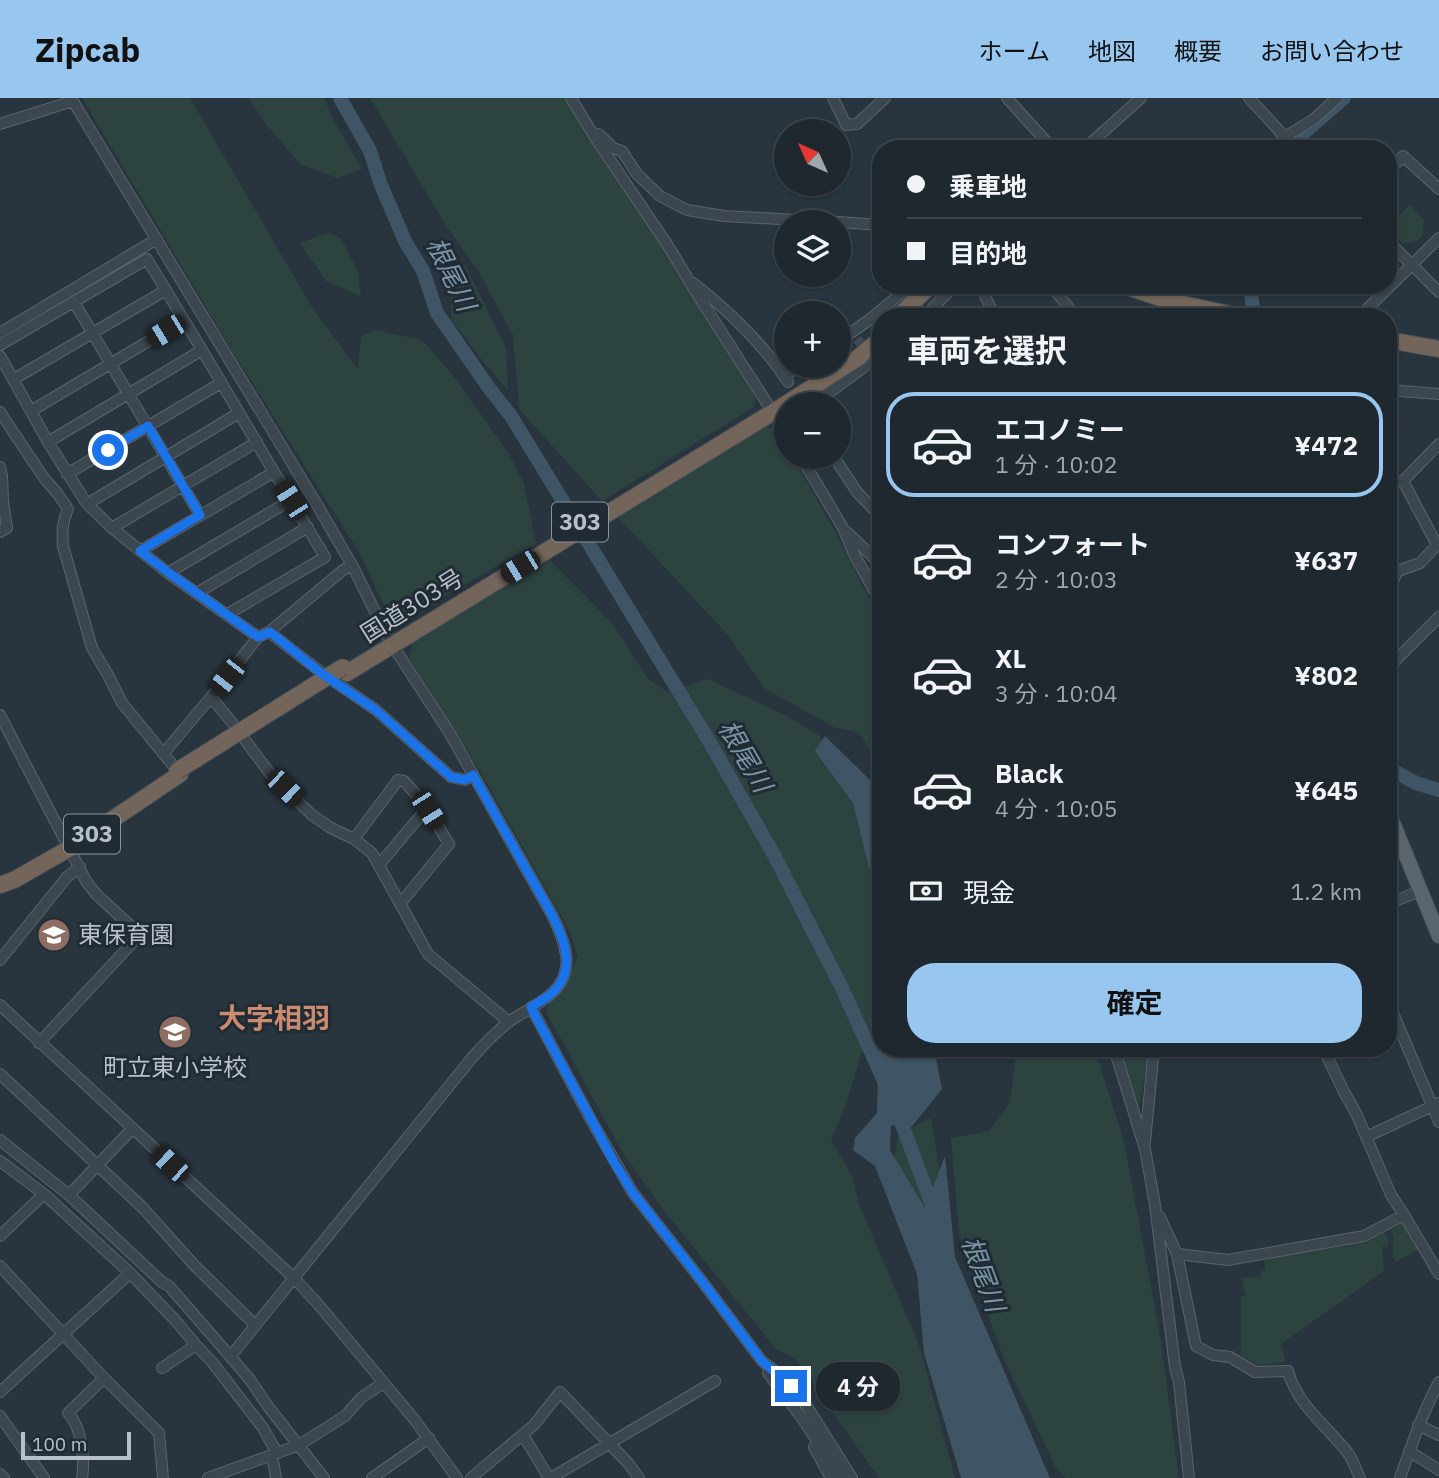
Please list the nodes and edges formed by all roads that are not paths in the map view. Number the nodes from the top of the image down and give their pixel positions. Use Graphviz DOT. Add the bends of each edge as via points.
graph roads {
  1 [pos="571,98"];
  2 [pos="578,98"];
  3 [pos="833,98"];
  4 [pos="885,98"];
  5 [pos="1007,98"];
  6 [pos="1141,98"];
  7 [pos="1249,98"];
  8 [pos="1337,98"];
  9 [pos="72,99"];
  10 [pos="0,124"];
  11 [pos="1285,137"];
  12 [pos="1045,140"];
  13 [pos="1094,140"];
  14 [pos="1282,140"];
  15 [pos="1288,140"];
  16 [pos="1397,162"];
  17 [pos="1439,189"];
  18 [pos="774,219"];
  19 [pos="851,223"];
  20 [pos="872,224"];
  21 [pos="1439,238"];
  22 [pos="157,239"];
  23 [pos="1397,250"];
  24 [pos="1412,265"];
  25 [pos="688,279"];
  26 [pos="1397,280"];
  27 [pos="166,290"];
  28 [pos="1439,292"];
  29 [pos="901,294"];
  30 [pos="921,294"];
  31 [pos="931,294"];
  32 [pos="946,294"];
  33 [pos="1058,294"];
  34 [pos="1156,294"];
  35 [pos="1382,294"];
  36 [pos="74,302"];
  37 [pos="885,308"];
  38 [pos="907,308"];
  39 [pos="917,308"];
  40 [pos="933,308"];
  41 [pos="1069,308"];
  42 [pos="1202,308"];
  43 [pos="1368,308"];
  44 [pos="184,320"];
  45 [pos="872,320"];
  46 [pos="0,333"];
  47 [pos="92,333"];
  48 [pos="851,337"];
  49 [pos="872,337"];
  50 [pos="1397,342"];
  51 [pos="0,345"];
  52 [pos="872,346"];
  53 [pos="1439,349"];
  54 [pos="202,350"];
  55 [pos="851,354"];
  56 [pos="0,356"];
  57 [pos="872,359"];
  58 [pos="111,364"];
  59 [pos="814,378"];
  60 [pos="14,379"];
  61 [pos="221,383"];
  62 [pos="1397,391"];
  63 [pos="775,392"];
  64 [pos="793,392"];
  65 [pos="795,392"];
  66 [pos="830,392"];
  67 [pos="128,394"];
  68 [pos="774,394"];
  69 [pos="1439,394"];
  70 [pos="774,404"];
  71 [pos="32,411"];
  72 [pos="0,412"];
  73 [pos="239,413"];
  74 [pos="148,426"];
  75 [pos="48,442"];
  76 [pos="257,442"];
  77 [pos="1439,444"];
  78 [pos="167,457"];
  79 [pos="0,467"];
  80 [pos="808,469"];
  81 [pos="842,469"];
  82 [pos="274,472"];
  83 [pos="67,474"];
  84 [pos="183,485"];
  85 [pos="291,500"];
  86 [pos="87,504"];
  87 [pos="872,508"];
  88 [pos="200,515"];
  89 [pos="308,527"];
  90 [pos="112,528"];
  91 [pos="843,528"];
  92 [pos="0,532"];
  93 [pos="140,551"];
  94 [pos="872,556"];
  95 [pos="352,565"];
  96 [pos="1397,572"];
  97 [pos="169,573"];
  98 [pos="872,587"];
  99 [pos="197,593"];
  100 [pos="226,615"];
  101 [pos="1439,617"];
  102 [pos="270,632"];
  103 [pos="258,637"];
  104 [pos="397,639"];
  105 [pos="1397,659"];
  106 [pos="211,697"];
  107 [pos="0,715"];
  108 [pos="163,754"];
  109 [pos="178,773"];
  110 [pos="473,775"];
  111 [pos="428,810"];
  112 [pos="1397,834"];
  113 [pos="354,839"];
  114 [pos="68,846"];
  115 [pos="379,865"];
  116 [pos="80,867"];
  117 [pos="4,883"];
  118 [pos="1420,891"];
  119 [pos="1397,900"];
  120 [pos="400,904"];
  121 [pos="1439,936"];
  122 [pos="0,960"];
  123 [pos="0,1005"];
  124 [pos="531,1007"];
  125 [pos="1397,1021"];
  126 [pos="509,1022"];
  127 [pos="39,1042"];
  128 [pos="1116,1057"];
  129 [pos="1153,1057"];
  130 [pos="1327,1057"];
  131 [pos="0,1074"];
  132 [pos="1436,1105"];
  133 [pos="1439,1122"];
  134 [pos="132,1129"];
  135 [pos="1366,1137"];
  136 [pos="0,1140"];
  137 [pos="1145,1149"];
  138 [pos="0,1161"];
  139 [pos="97,1166"];
  140 [pos="44,1194"];
  141 [pos="69,1195"];
  142 [pos="1155,1205"];
  143 [pos="1404,1214"];
  144 [pos="0,1236"];
  145 [pos="1177,1254"];
  146 [pos="0,1266"];
  147 [pos="130,1273"];
  148 [pos="1439,1274"];
  149 [pos="294,1278"];
  150 [pos="256,1325"];
  151 [pos="64,1334"];
  152 [pos="195,1345"];
  153 [pos="229,1355"];
  154 [pos="762,1361"];
  155 [pos="162,1368"];
  156 [pos="0,1374"];
  157 [pos="104,1378"];
  158 [pos="715,1381"];
  159 [pos="1439,1382"];
  160 [pos="383,1383"];
  161 [pos="4,1389"];
  162 [pos="0,1416"];
  163 [pos="804,1420"];
  164 [pos="1418,1425"];
  165 [pos="523,1435"];
  166 [pos="1439,1435"];
  167 [pos="429,1438"];
  168 [pos="609,1443"];
  169 [pos="299,1445"];
  170 [pos="1409,1451"];
  171 [pos="275,1454"];
  172 [pos="1439,1470"];
  173 [pos="0,1474"];
  174 [pos="4,1478"];
  175 [pos="44,1478"];
  176 [pos="82,1478"];
  177 [pos="163,1478"];
  178 [pos="208,1478"];
  179 [pos="276,1478"];
  180 [pos="324,1478"];
  181 [pos="372,1478"];
  182 [pos="457,1478"];
  183 [pos="471,1478"];
  184 [pos="550,1478"];
  185 [pos="639,1478"];
  186 [pos="831,1478"];
  187 [pos="841,1478"];
  188 [pos="852,1478"];
  189 [pos="1189,1478"];
  190 [pos="1360,1478"];
  191 [pos="1400,1478"];
  1 -- 25 [label="street"];
  2 -- 18 [label="street" via="601,136 622,151 660,197 687,209"];
  3 -- 4 [label="street" via="846,125 857,124"];
  5 -- 12 [label="street"];
  6 -- 13 [label="street"];
  7 -- 11 [label="street"];
  8 -- 11 [label="street"];
  9 -- 10 [label="street"];
  9 -- 22 [label="street"];
  11 -- 14 [label="street"];
  11 -- 15 [label="street"];
  16 -- 17 [label="street" via="1403,156"];
  19 -- 20 [label="street"];
  21 -- 24 [label="street"];
  22 -- 46 [label="street"];
  22 -- 95 [label="street"];
  23 -- 24 [label="street"];
  24 -- 26 [label="street"];
  24 -- 28 [label="street"];
  25 -- 63 [label="street" via="752,336"];
  25 -- 68 [label="street"];
  27 -- 36 [label="street" via="147,258"];
  27 -- 44 [label="street"];
  27 -- 47 [label="street"];
  29 -- 37 [label="street"];
  30 -- 38 [label="highway"];
  31 -- 39 [label="highway"];
  32 -- 40 [label="street"];
  33 -- 41 [label="street"];
  34 -- 42 [label="highway"];
  35 -- 43 [label="street"];
  36 -- 47 [label="street"];
  36 -- 51 [label="street"];
  44 -- 54 [label="street"];
  44 -- 58 [label="street"];
  45 -- 48 [label="street"];
  47 -- 58 [label="street"];
  47 -- 60 [label="street"];
  49 -- 55 [label="highway"];
  50 -- 53 [label="highway"];
  52 -- 65 [label="highway, 国道303号 / 303, bridge"];
  54 -- 61 [label="street"];
  54 -- 67 [label="street"];
  56 -- 60 [label="street"];
  57 -- 66 [label="street"];
  58 -- 67 [label="street"];
  58 -- 71 [label="street"];
  59 -- 64 [label="highway, 国道303号 / 303"];
  60 -- 71 [label="street"];
  61 -- 73 [label="street"];
  61 -- 74 [label="street"];
  62 -- 69 [label="street"];
  67 -- 74 [label="street"];
  67 -- 75 [label="street"];
  70 -- 104 [label="highway, 国道303号 / 303"];
  71 -- 75 [label="street"];
  72 -- 108 [label="street" via="68,509 63,546 92,648 122,703"];
  73 -- 76 [label="street"];
  73 -- 78 [label="street"];
  74 -- 78 [label="street"];
  74 -- 83 [label="street"];
  75 -- 83 [label="street"];
  76 -- 82 [label="street"];
  76 -- 84 [label="street"];
  77 -- 96 [label="street" via="1403,481 1437,545 1420,563"];
  78 -- 84 [label="street"];
  78 -- 86 [label="street"];
  79 -- 92 [label="street" via="7,528"];
  80 -- 91 [label="street"];
  81 -- 87 [label="street"];
  82 -- 85 [label="street"];
  82 -- 88 [label="street"];
  83 -- 86 [label="street"];
  84 -- 88 [label="street"];
  84 -- 90 [label="street"];
  85 -- 89 [label="street"];
  85 -- 97 [label="street"];
  86 -- 90 [label="street"];
  88 -- 93 [label="street"];
  89 -- 99 [label="street"];
  89 -- 100 [label="street" via="325,557"];
  90 -- 93 [label="street"];
  91 -- 94 [label="street"];
  91 -- 98 [label="street"];
  93 -- 97 [label="street"];
  95 -- 102 [label="street"];
  95 -- 104 [label="street"];
  97 -- 99 [label="street"];
  99 -- 100 [label="street"];
  100 -- 103 [label="street"];
  101 -- 105 [label="street"];
  102 -- 103 [label="street"];
  102 -- 110 [label="street" via="376,710 451,777 465,780"];
  103 -- 106 [label="street"];
  104 -- 109 [label="highway, 国道303号 / 303, bridge"];
  104 -- 110 [label="street"];
  106 -- 108 [label="street"];
  106 -- 113 [label="street" via="271,775 312,815"];
  107 -- 114 [label="street"];
  108 -- 109 [label="street"];
  109 -- 114 [label="highway, 国道303号 / 303"];
  110 -- 124 [label="street" via="563,937 567,953 561,982"];
  111 -- 113 [label="street" via="404,781 398,780"];
  111 -- 115 [label="street"];
  111 -- 120 [label="street" via="449,844"];
  112 -- 118 [label="main road"];
  113 -- 115 [label="street"];
  114 -- 116 [label="street"];
  114 -- 117 [label="highway, 国道303号 / 303"];
  115 -- 120 [label="street"];
  116 -- 122 [label="street"];
  116 -- 127 [label="street" via="96,894 135,930 135,940"];
  118 -- 119 [label="street"];
  118 -- 121 [label="main road"];
  120 -- 126 [label="street" via="428,954"];
  123 -- 127 [label="street"];
  124 -- 126 [label="street"];
  124 -- 154 [label="street" via="633,1193"];
  125 -- 132 [label="street"];
  126 -- 149 [label="street" via="471,1059"];
  127 -- 134 [label="street"];
  128 -- 137 [label="street"];
  129 -- 137 [label="street"];
  130 -- 135 [label="street"];
  131 -- 139 [label="street"];
  132 -- 133 [label="street"];
  132 -- 135 [label="street"];
  134 -- 139 [label="street"];
  134 -- 149 [label="street"];
  135 -- 143 [label="street"];
  136 -- 141 [label="street"];
  137 -- 142 [label="street"];
  138 -- 140 [label="street"];
  139 -- 141 [label="street"];
  139 -- 150 [label="street"];
  140 -- 144 [label="street"];
  140 -- 147 [label="street"];
  141 -- 153 [label="street" via="169,1286"];
  142 -- 145 [label="street"];
  142 -- 189 [label="street"];
  143 -- 145 [label="street" via="1364,1236 1228,1260"];
  143 -- 148 [label="street"];
  145 -- 190 [label="street" via="1196,1346 1213,1356 1230,1357 1255,1372 1288,1371 1292,1386 1349,1454"];
  146 -- 151 [label="street"];
  147 -- 151 [label="street"];
  147 -- 152 [label="street"];
  149 -- 150 [label="street"];
  149 -- 160 [label="street"];
  150 -- 153 [label="street"];
  151 -- 157 [label="street"];
  151 -- 161 [label="street"];
  152 -- 155 [label="street"];
  152 -- 171 [label="street" via="263,1428"];
  153 -- 169 [label="street"];
  154 -- 163 [label="street"];
  154 -- 188 [label="street" via="806,1405"];
  156 -- 161 [label="street"];
  157 -- 176 [label="street" via="68,1413 78,1429"];
  157 -- 177 [label="street" via="159,1433"];
  158 -- 168 [label="street"];
  159 -- 164 [label="street"];
  160 -- 167 [label="street"];
  160 -- 169 [label="street" via="345,1416"];
  162 -- 175 [label="street"];
  163 -- 186 [label="street" via="803,1427"];
  163 -- 187 [label="street"];
  164 -- 166 [label="street"];
  164 -- 170 [label="street"];
  165 -- 168 [label="street" via="560,1392"];
  165 -- 183 [label="street"];
  165 -- 184 [label="street"];
  167 -- 181 [label="street"];
  167 -- 182 [label="street"];
  168 -- 184 [label="street"];
  168 -- 185 [label="street"];
  169 -- 171 [label="street"];
  169 -- 180 [label="street"];
  170 -- 172 [label="street"];
  170 -- 191 [label="street"];
  171 -- 178 [label="street"];
  171 -- 179 [label="street"];
  173 -- 174 [label="street"];
}
